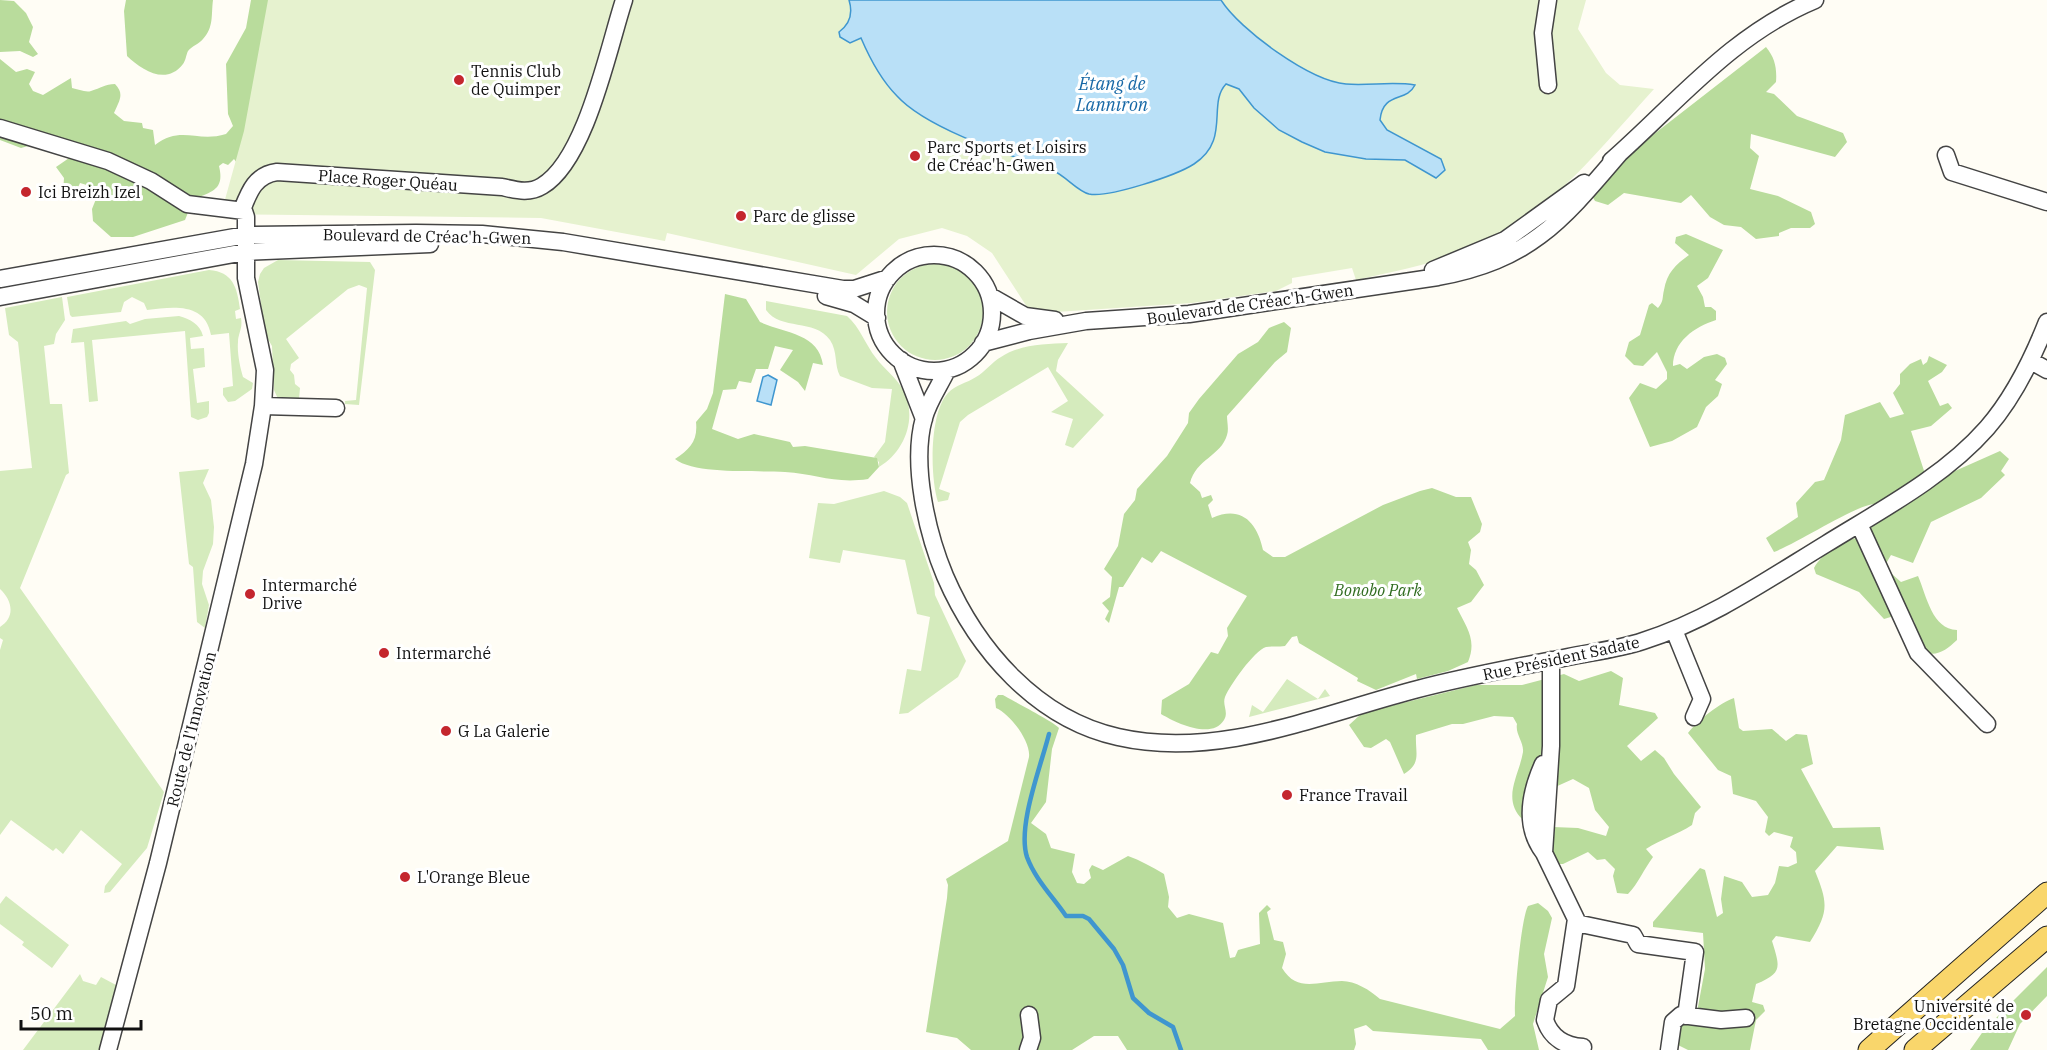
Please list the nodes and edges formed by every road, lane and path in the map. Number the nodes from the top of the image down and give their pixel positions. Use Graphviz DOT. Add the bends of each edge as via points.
graph roads {
  1 [pos="624,0"];
  2 [pos="1548,0"];
  3 [pos="1815,0"];
  4 [pos="1548,85"];
  5 [pos="0,128"];
  6 [pos="1619,153"];
  7 [pos="1946,155"];
  8 [pos="2047,202"];
  9 [pos="1556,205"];
  10 [pos="242,210"];
  11 [pos="246,235"];
  12 [pos="1505,240"];
  13 [pos="1534,242"];
  14 [pos="1552,244"];
  15 [pos="245,252"];
  16 [pos="116,258"];
  17 [pos="1521,263"];
  18 [pos="888,278"];
  19 [pos="0,279"];
  20 [pos="1413,279"];
  21 [pos="0,290"];
  22 [pos="990,296"];
  23 [pos="0,297"];
  24 [pos="877,318"];
  25 [pos="1086,321"];
  26 [pos="2047,322"];
  27 [pos="983,343"];
  28 [pos="901,360"];
  29 [pos="2031,361"];
  30 [pos="947,370"];
  31 [pos="2047,370"];
  32 [pos="263,406"];
  33 [pos="336,408"];
  34 [pos="924,419"];
  35 [pos="1858,524"];
  36 [pos="1674,630"];
  37 [pos="1551,660"];
  38 [pos="1694,717"];
  39 [pos="1987,724"];
  40 [pos="2047,893"];
  41 [pos="1576,923"];
  42 [pos="2047,936"];
  43 [pos="1029,1015"];
  44 [pos="1686,1016"];
  45 [pos="1746,1018"];
  46 [pos="108,1050"];
  47 [pos="1029,1050"];
  48 [pos="1582,1050"];
  49 [pos="1669,1050"];
  50 [pos="1869,1050"];
  51 [pos="1915,1050"];
  1 -- 10 [label="street, Place Roger Quéau" via="586,123 565,165 542,186 528,191 270,173 260,178"];
  2 -- 4 [label="street" via="1543,33"];
  3 -- 6 [label="street, Boulevard de Créac'h-Gwen" via="1774,20 1728,51"];
  5 -- 10 [label="street" via="108,161 188,204"];
  6 -- 9 [label="street, Boulevard de Créac'h-Gwen"];
  6 -- 13 [label="street, Boulevard de Créac'h-Gwen" via="1566,215"];
  7 -- 8 [label="street" via="1952,172"];
  9 -- 12 [label="street, Boulevard de Créac'h-Gwen"];
  9 -- 13 [label="street"];
  10 -- 11 [label="street, Route de l'Innovation"];
  11 -- 15 [label="street, Route de l'Innovation"];
  11 -- 16 [label="street, Boulevard de Créac'h-Gwen"];
  11 -- 18 [label="street, Boulevard de Créac'h-Gwen" via="491,235 612,249 835,289 854,289"];
  12 -- 13 [label="street"];
  12 -- 20 [label="street, Boulevard de Créac'h-Gwen"];
  13 -- 14 [label="street"];
  13 -- 17 [label="street"];
  13 -- 20 [label="street, Boulevard de Créac'h-Gwen" via="1476,268"];
  15 -- 23 [label="street, Boulevard de Créac'h-Gwen"];
  15 -- 24 [label="street, Boulevard de Créac'h-Gwen" via="440,243 542,249 831,297"];
  15 -- 32 [label="street, Route de l'Innovation" via="246,278 265,370"];
  16 -- 19 [label="street, Boulevard de Créac'h-Gwen"];
  16 -- 21 [label="street" via="106,268"];
  18 -- 22 [label="street" via="914,258 947,256 969,266"];
  18 -- 24 [label="street" via="879,297"];
  20 -- 25 [label="street, Boulevard de Créac'h-Gwen" via="1190,314"];
  22 -- 25 [label="street, Boulevard de Créac'h-Gwen" via="1032,318"];
  22 -- 27 [label="street" via="990,326"];
  24 -- 28 [label="street" via="883,339"];
  25 -- 27 [label="street, Boulevard de Créac'h-Gwen"];
  26 -- 29 [label="street, Rue Président Sadate"];
  27 -- 30 [label="street" via="969,359"];
  28 -- 30 [label="street" via="924,369"];
  28 -- 34 [label="street"];
  29 -- 31 [label="street"];
  29 -- 35 [label="street, Rue Président Sadate" via="1994,418 1964,451"];
  30 -- 34 [label="street"];
  32 -- 33 [label="street"];
  32 -- 46 [label="street, Route de l'Innovation" via="245,513"];
  34 -- 37 [label="street, Rue Président Sadate" via="921,474 937,555 954,594 970,623 1023,688 1067,718 1120,738 1202,743"];
  35 -- 36 [label="street, Rue Président Sadate" via="1740,596"];
  35 -- 39 [label="street" via="1918,653"];
  36 -- 37 [label="street, Rue Président Sadate" via="1632,644"];
  36 -- 38 [label="street" via="1702,699"];
  37 -- 41 [label="street" via="1551,747 1544,853"];
  40 -- 50 [label="main road"];
  41 -- 44 [label="street" via="1633,935 1638,944 1695,952"];
  41 -- 48 [label="street" via="1566,986 1549,1000 1545,1020 1557,1038 1583,1047"];
  42 -- 51 [label="main road"];
  43 -- 47 [label="street"];
  44 -- 45 [label="street"];
  44 -- 49 [label="street" via="1681,1015 1673,1022"];
}
